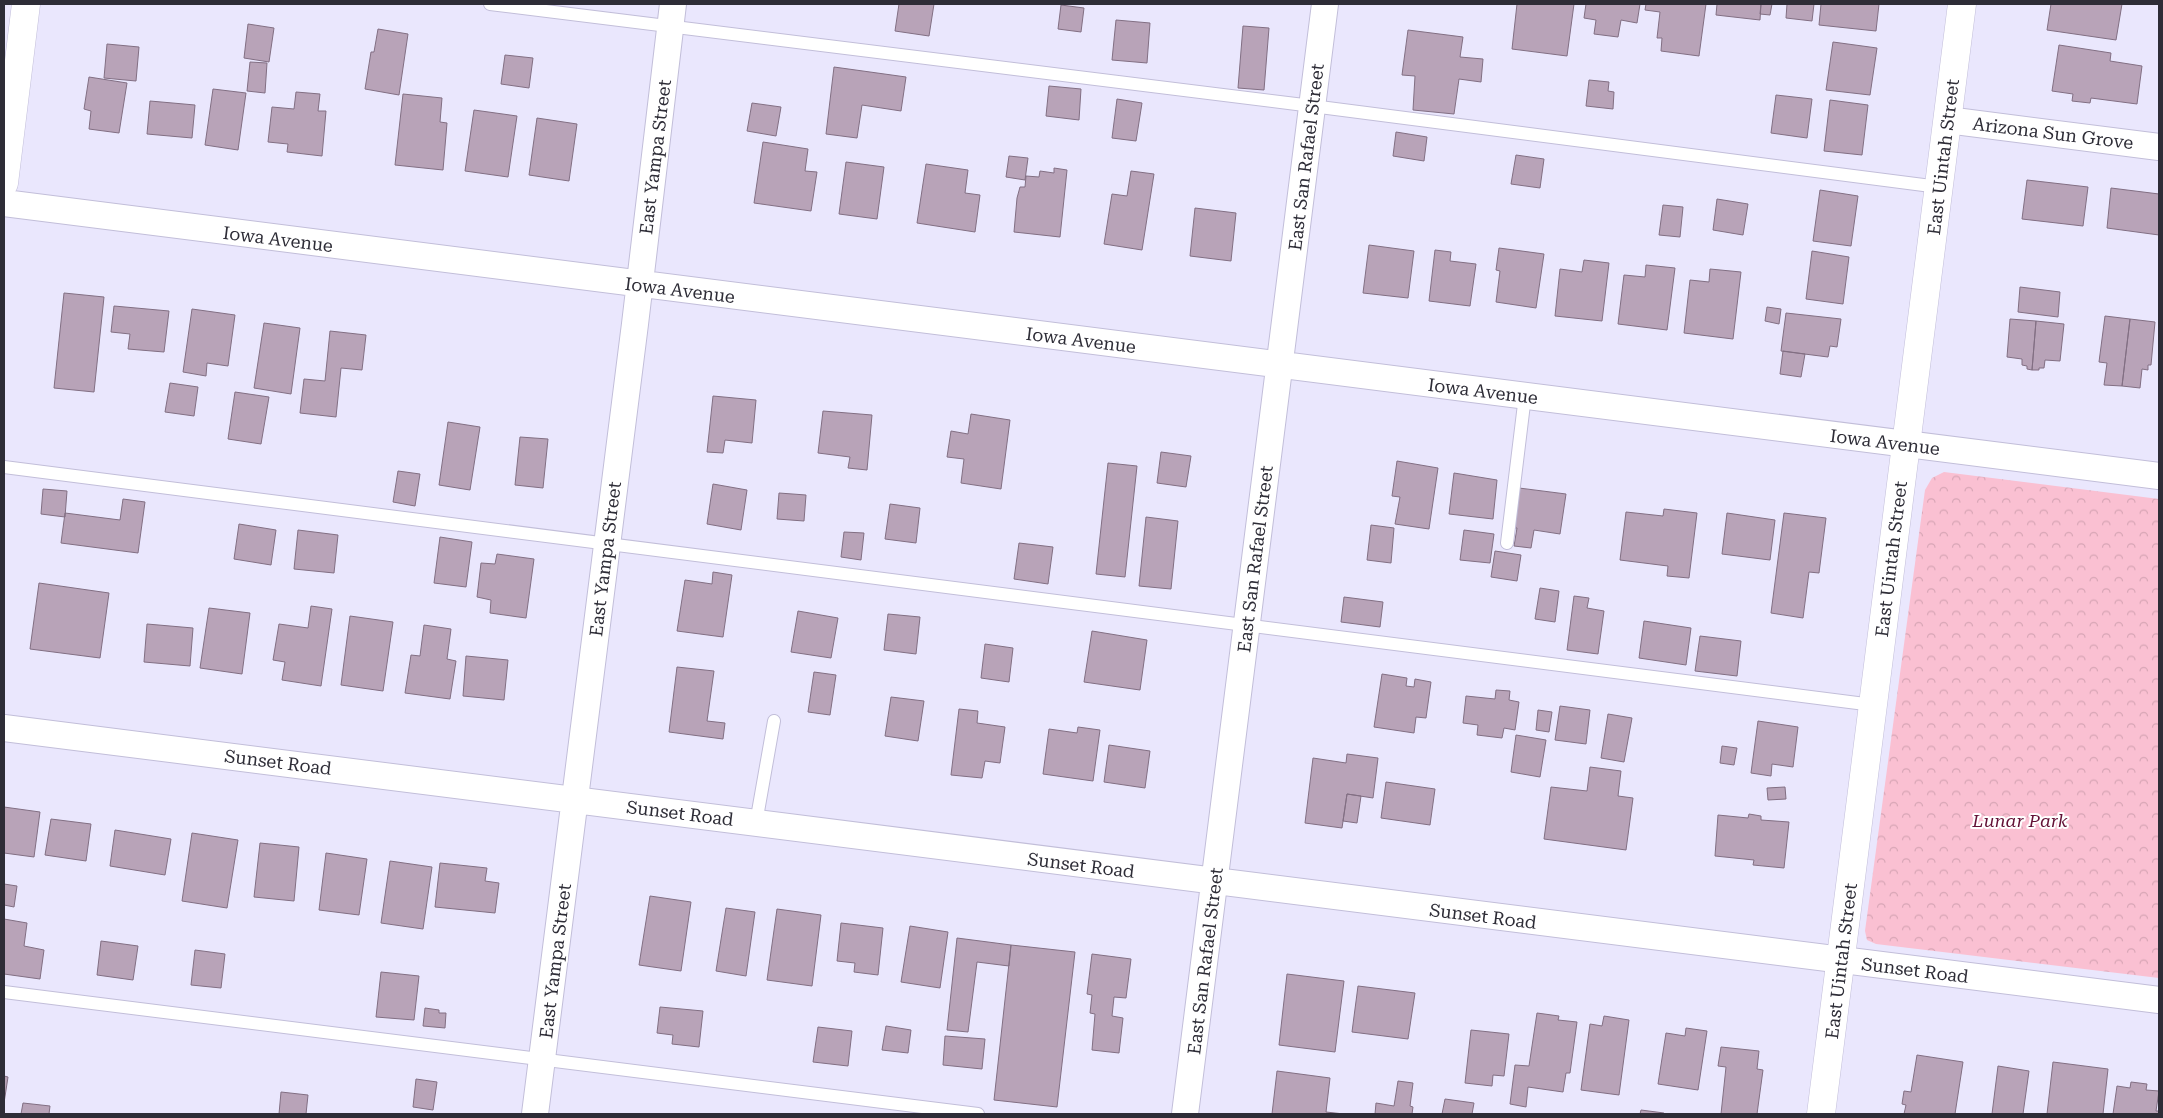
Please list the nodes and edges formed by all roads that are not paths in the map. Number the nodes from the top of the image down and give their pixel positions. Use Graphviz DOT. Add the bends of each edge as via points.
graph roads {
  1 [pos="26,4"];
  2 [pos="490,4"];
  3 [pos="1325,4"];
  4 [pos="1962,4"];
  5 [pos="671,15"];
  6 [pos="1312,106"];
  7 [pos="1947,120"];
  8 [pos="2159,147"];
  9 [pos="4,182"];
  10 [pos="1939,187"];
  11 [pos="4,203"];
  12 [pos="640,284"];
  13 [pos="1280,365"];
  14 [pos="1525,396"];
  15 [pos="1906,444"];
  16 [pos="4,467"];
  17 [pos="2159,476"];
  18 [pos="1507,543"];
  19 [pos="607,544"];
  20 [pos="1247,626"];
  21 [pos="1873,705"];
  22 [pos="774,721"];
  23 [pos="4,728"];
  24 [pos="575,800"];
  25 [pos="756,823"];
  26 [pos="1215,882"];
  27 [pos="1841,961"];
  28 [pos="4,992"];
  29 [pos="2159,1000"];
  30 [pos="542,1060"];
  31 [pos="536,1114"];
  32 [pos="978,1114"];
  33 [pos="1185,1114"];
  34 [pos="1821,1114"];
  1 -- 9 [label="main road"];
  2 -- 5 [label="lane"];
  3 -- 6 [label="street, East San Rafael Street"];
  4 -- 7 [label="main road, East Uintah Street"];
  5 -- 6 [label="lane"];
  5 -- 12 [label="street, East Yampa Street"];
  6 -- 10 [label="lane"];
  6 -- 13 [label="street, East San Rafael Street"];
  7 -- 8 [label="street, Arizona Sun Grove"];
  7 -- 10 [label="main road, East Uintah Street"];
  10 -- 15 [label="main road, East Uintah Street"];
  11 -- 12 [label="street, Iowa Avenue"];
  12 -- 13 [label="street, Iowa Avenue"];
  12 -- 19 [label="street, East Yampa Street"];
  13 -- 14 [label="street, Iowa Avenue"];
  13 -- 20 [label="street, East San Rafael Street"];
  14 -- 15 [label="street, Iowa Avenue"];
  14 -- 18 [label="lane"];
  15 -- 17 [label="street, Iowa Avenue"];
  15 -- 21 [label="main road, East Uintah Street"];
  16 -- 19 [label="lane"];
  19 -- 20 [label="lane"];
  19 -- 24 [label="street, East Yampa Street"];
  20 -- 21 [label="lane"];
  20 -- 26 [label="street, East San Rafael Street"];
  21 -- 27 [label="main road, East Uintah Street"];
  22 -- 25 [label="lane"];
  23 -- 24 [label="street, Sunset Road"];
  24 -- 25 [label="street, Sunset Road"];
  24 -- 30 [label="street, East Yampa Street"];
  25 -- 26 [label="street, Sunset Road"];
  26 -- 27 [label="street, Sunset Road"];
  26 -- 33 [label="street, East San Rafael Street"];
  27 -- 29 [label="street, Sunset Road"];
  27 -- 34 [label="main road, East Uintah Street"];
  28 -- 30 [label="lane"];
  30 -- 31 [label="street, East Yampa Street"];
  30 -- 32 [label="lane"];
}
